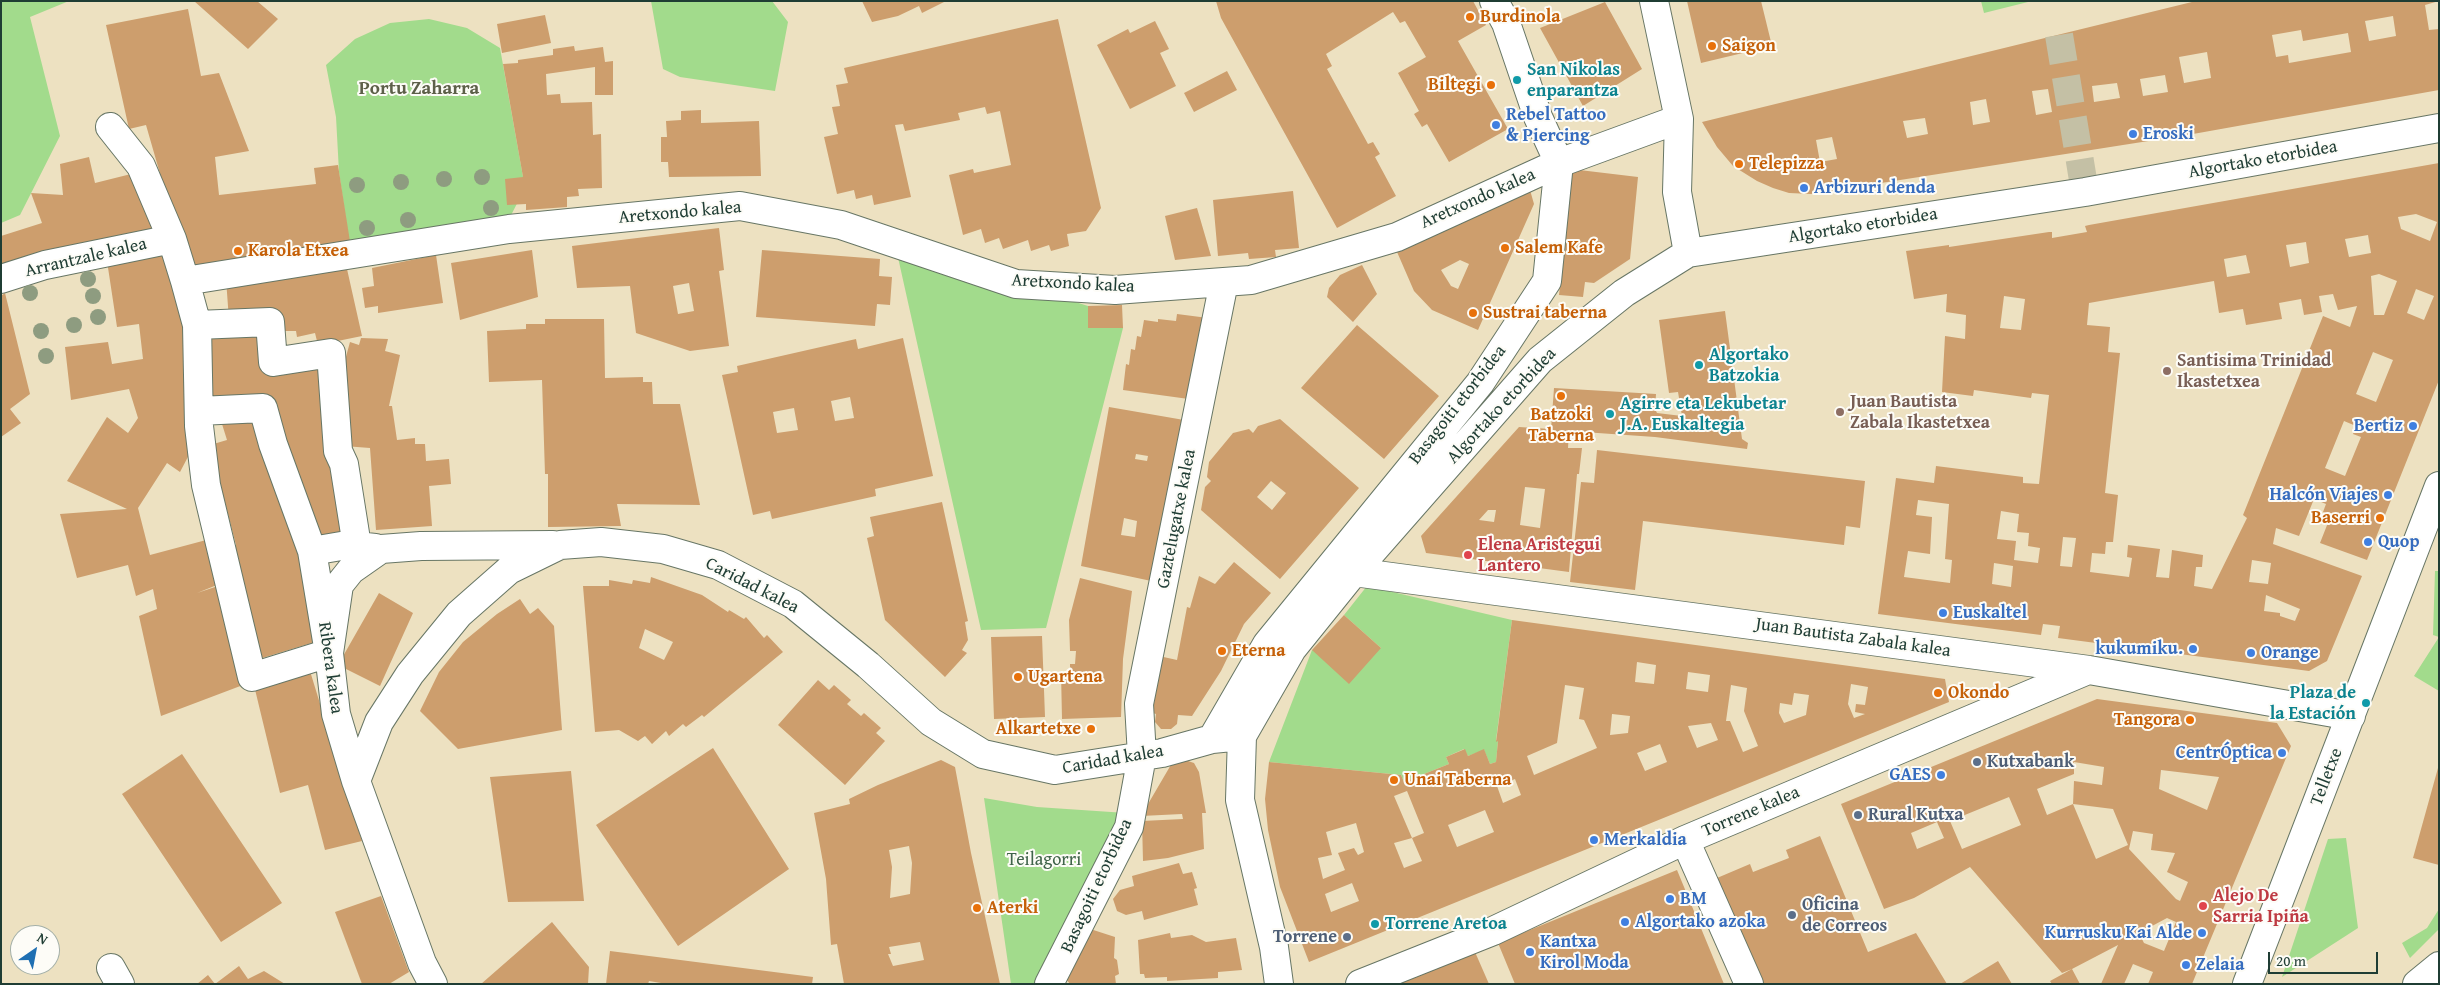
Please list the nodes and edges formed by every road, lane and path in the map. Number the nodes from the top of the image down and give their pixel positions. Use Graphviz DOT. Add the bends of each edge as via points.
graph roads {
  1 [pos="1494,1"];
  2 [pos="1654,1"];
  3 [pos="1680,119"];
  4 [pos="110,127"];
  5 [pos="2439,128"];
  6 [pos="1559,163"];
  7 [pos="172,239"];
  8 [pos="1688,253"];
  9 [pos="1,279"];
  10 [pos="185,281"];
  11 [pos="1224,282"];
  12 [pos="197,325"];
  13 [pos="199,411"];
  14 [pos="2439,486"];
  15 [pos="560,545"];
  16 [pos="369,548"];
  17 [pos="312,551"];
  18 [pos="1354,572"];
  19 [pos="329,653"];
  20 [pos="2089,670"];
  21 [pos="2351,716"];
  22 [pos="1242,736"];
  23 [pos="1212,739"];
  24 [pos="1142,756"];
  25 [pos="356,781"];
  26 [pos="1686,840"];
  27 [pos="2439,966"];
  28 [pos="433,984"];
  29 [pos="1049,984"];
  30 [pos="1279,984"];
  31 [pos="1360,984"];
  32 [pos="1749,984"];
  33 [pos="2247,984"];
  34 [pos="2416,984"];
  1 -- 6 [label="street" via="1506,23 1538,117"];
  2 -- 3 [label="street"];
  3 -- 6 [label="street, Aretxondo kalea"];
  3 -- 8 [label="street" via="1677,192"];
  4 -- 7 [label="street" via="141,166"];
  5 -- 8 [label="street, Algortako etorbidea" via="2085,192"];
  6 -- 11 [label="street, Aretxondo kalea" via="1396,237 1251,280"];
  6 -- 23 [label="street, Basagoiti etorbidea" via="1547,281 1480,384 1267,644"];
  7 -- 9 [label="street, Arrantzale kalea" via="45,265"];
  7 -- 10 [label="street"];
  8 -- 18 [label="street, Algortako etorbidea" via="1624,294 1540,360"];
  10 -- 11 [label="street, Aretxondo kalea" via="509,228 740,206 841,225 1016,284 1116,290"];
  10 -- 12 [label="street"];
  11 -- 24 [label="street, Gaztelugatxe kalea" via="1139,704"];
  12 -- 13 [label="street"];
  12 -- 16 [label="street" via="270,322 273,362 331,353 338,451"];
  13 -- 17 [label="street, Ribera kalea" via="263,408"];
  13 -- 19 [label="street" via="206,485 252,678"];
  14 -- 21 [label="street, Telletxe"];
  15 -- 16 [label="street"];
  15 -- 24 [label="street, Caridad kalea" via="601,542 663,548 718,565 793,604 931,722 984,754 1055,770"];
  15 -- 25 [label="street, Caridad kalea" via="509,570 459,614 410,674 379,722"];
  16 -- 17 [label="street" via="347,545"];
  16 -- 19 [label="street" via="339,585"];
  17 -- 19 [label="street, Ribera kalea"];
  18 -- 20 [label="street, Juan Bautista Zabala kalea"];
  18 -- 22 [label="street, Algortako etorbidea" via="1292,649"];
  19 -- 25 [label="street, Ribera kalea" via="336,714"];
  20 -- 21 [label="street, Juan Bautista Zabala kalea"];
  20 -- 26 [label="street, Torrene kalea"];
  21 -- 33 [label="street, Telletxe"];
  22 -- 23 [label="street, Caridad kalea"];
  22 -- 30 [label="street, Algortako etorbidea" via="1240,800 1274,948"];
  23 -- 24 [label="street, Caridad kalea"];
  24 -- 29 [label="street, Basagoiti etorbidea" via="1128,828"];
  25 -- 28 [label="street, Ribera kalea" via="422,963"];
  26 -- 31 [label="street, Torrene kalea" via="1493,931"];
  26 -- 32 [label="street"];
  27 -- 34 [label="street"];
}
